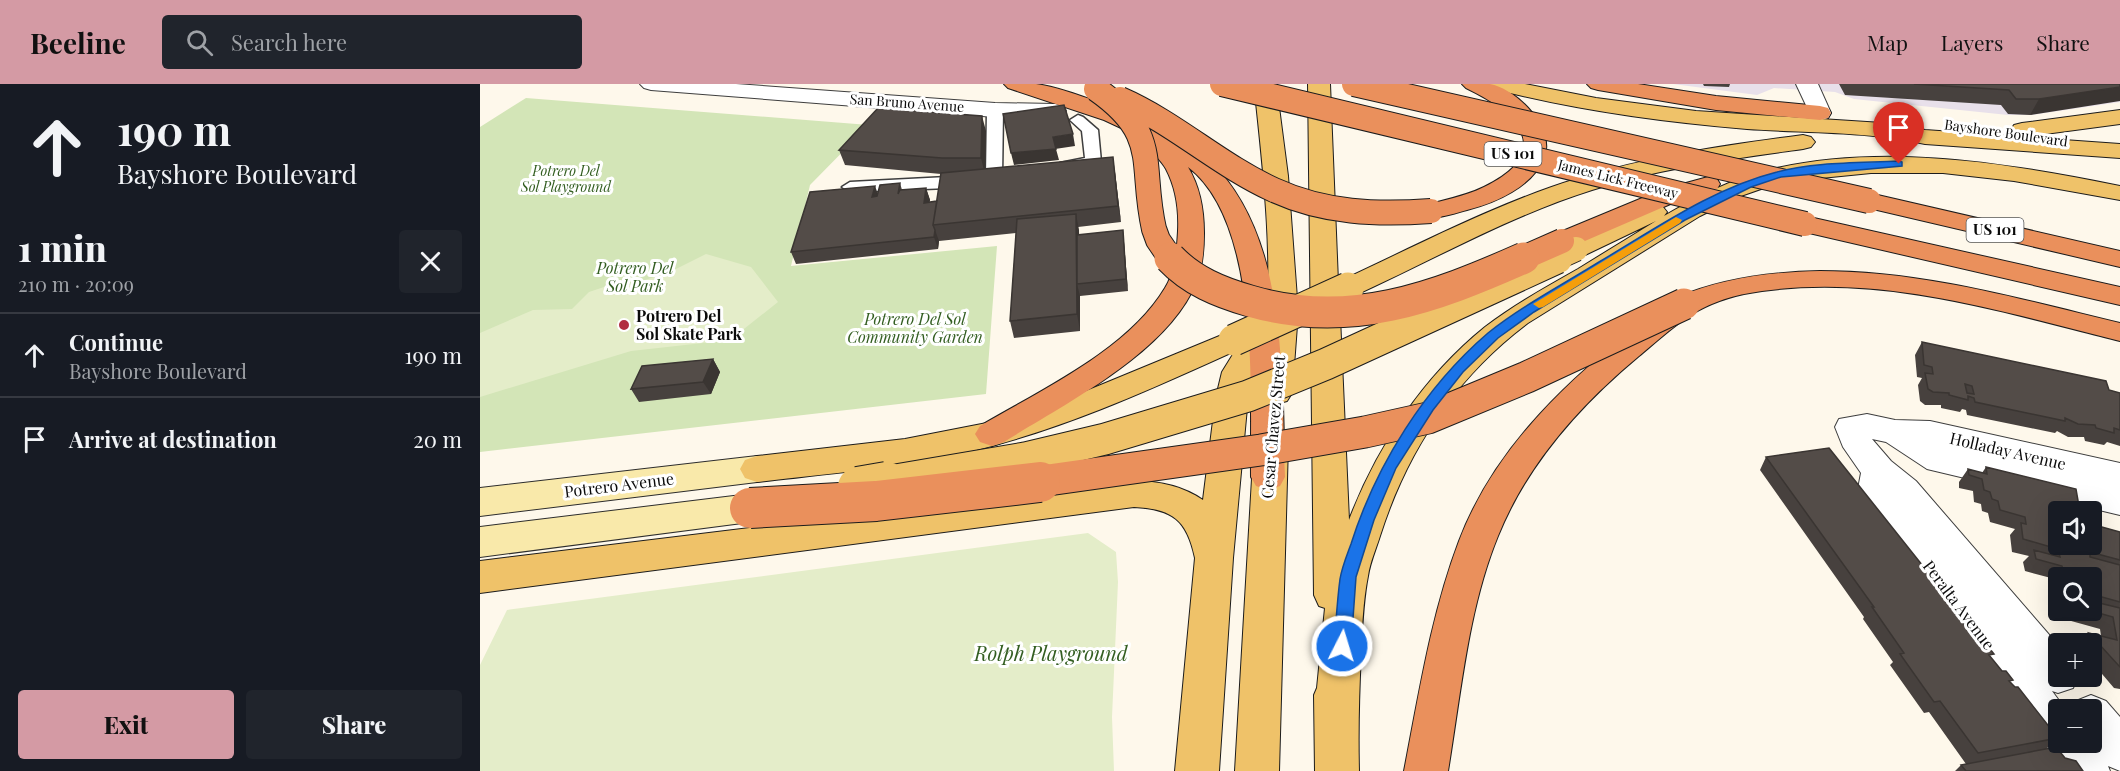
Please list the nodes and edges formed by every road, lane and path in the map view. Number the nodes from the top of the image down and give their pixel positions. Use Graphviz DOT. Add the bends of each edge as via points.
graph roads {
  1 [pos="651,84"];
  2 [pos="1014,84"];
  3 [pos="1222,84"];
  4 [pos="1265,84"];
  5 [pos="1319,84"];
  6 [pos="1354,84"];
  7 [pos="1473,84"];
  8 [pos="1497,84"];
  9 [pos="1807,84"];
  10 [pos="1606,85"];
  11 [pos="1088,86"];
  12 [pos="995,110"];
  13 [pos="1055,111"];
  14 [pos="1820,113"];
  15 [pos="2120,117"];
  16 [pos="1078,120"];
  17 [pos="1143,130"];
  18 [pos="2014,131"];
  19 [pos="1925,137"];
  20 [pos="2120,150"];
  21 [pos="1828,168"];
  22 [pos="1049,169"];
  23 [pos="1708,184"];
  24 [pos="850,187"];
  25 [pos="2120,193"];
  26 [pos="1569,245"];
  27 [pos="2120,259"];
  28 [pos="2120,296"];
  29 [pos="1684,304"];
  30 [pos="2120,332"];
  31 [pos="1243,343"];
  32 [pos="1851,427"];
  33 [pos="1896,432"];
  34 [pos="992,434"];
  35 [pos="1878,472"];
  36 [pos="2120,476"];
  37 [pos="1268,477"];
  38 [pos="2120,501"];
  39 [pos="480,502"];
  40 [pos="750,508"];
  41 [pos="480,542"];
  42 [pos="1214,558"];
  43 [pos="480,578"];
  44 [pos="2048,663"];
  45 [pos="2068,687"];
  46 [pos="2077,699"];
  47 [pos="1336,716"];
  48 [pos="2048,720"];
  49 [pos="2102,728"];
  50 [pos="2120,750"];
  51 [pos="2074,753"];
  52 [pos="1197,771"];
  53 [pos="1257,771"];
  54 [pos="1337,771"];
  55 [pos="1426,771"];
  56 [pos="2088,771"];
  1 -- 12 [label="street, San Bruno Avenue"];
  2 -- 17 [label="highway" via="1096,110"];
  3 -- 28 [label="highway, James Lick Freeway / US 101, bridge"];
  4 -- 37 [label="main road, Cesar Chavez Street" via="1276,176 1283,312"];
  5 -- 47 [label="main road"];
  6 -- 27 [label="highway, James Lick Freeway / US 101, bridge"];
  7 -- 11 [label="highway, bridge" via="1498,95 1522,113 1534,128 1536,150 1521,173 1503,187 1462,205 1397,214 1330,209 1299,201 1259,183 1143,110"];
  8 -- 19 [label="main road" via="1579,104 1660,116 1898,131"];
  9 -- 14 [label="street"];
  10 -- 14 [label="highway" via="1725,104"];
  11 -- 26 [label="highway, bridge" via="1119,106 1139,131 1152,216 1164,250 1183,270 1206,285 1249,302 1316,314 1386,309"];
  12 -- 13 [label="street, San Bruno Avenue"];
  12 -- 24 [label="lane" via="999,177 973,182"];
  14 -- 18 [label="main road, Bayshore Boulevard"];
  15 -- 18 [label="main road"];
  16 -- 22 [label="lane" via="1090,130 1093,162"];
  17 -- 34 [label="highway" via="1180,172 1190,200 1192,227 1181,287 1164,313 1138,339"];
  17 -- 37 [label="highway" via="1202,166 1222,190 1249,243 1262,314"];
  18 -- 20 [label="main road, Bayshore Boulevard"];
  19 -- 20 [label="main road"];
  19 -- 31 [label="main road, bridge" via="1760,147 1614,176 1535,202 1348,288"];
  21 -- 23 [label="main road" via="1782,170"];
  21 -- 25 [label="main road" via="1960,166"];
  21 -- 47 [label="main road" via="1780,174 1712,200 1529,310 1493,336 1458,369 1390,467 1366,520 1348,577"];
  23 -- 26 [label="highway" via="1673,194"];
  26 -- 40 [label="main road, bridge" via="1326,364 1248,396 1105,439 1025,458"];
  29 -- 30 [label="highway" via="1768,282 1873,280 1954,293"];
  29 -- 40 [label="highway, bridge" via="1527,378 1428,417 1365,432 985,489 876,501"];
  29 -- 55 [label="highway, bridge" via="1584,386 1523,454 1504,487 1476,543 1454,618"];
  31 -- 34 [label="main road" via="1093,402"];
  31 -- 42 [label="main road" via="1232,397"];
  32 -- 33 [label="street, Holladay Avenue"];
  32 -- 35 [label="street, Peralta Avenue" via="1856,445"];
  33 -- 36 [label="street, Holladay Avenue" via="1930,433"];
  33 -- 38 [label="street, Holladay Avenue" via="1939,460"];
  34 -- 39 [label="main road, Potrero Avenue" via="925,448"];
  35 -- 44 [label="street, Peralta Avenue" via="1904,490"];
  35 -- 48 [label="street, Peralta Avenue" via="1875,494"];
  37 -- 53 [label="main road, Cesar Chavez Street"];
  40 -- 41 [label="main road"];
  42 -- 43 [label="main road" via="1206,529 1190,509 1167,497 1134,494"];
  42 -- 52 [label="main road"];
  45 -- 46 [label="street, Peralta Avenue"];
  47 -- 54 [label="main road"];
  49 -- 50 [label="street"];
  51 -- 56 [label="street"];
}
